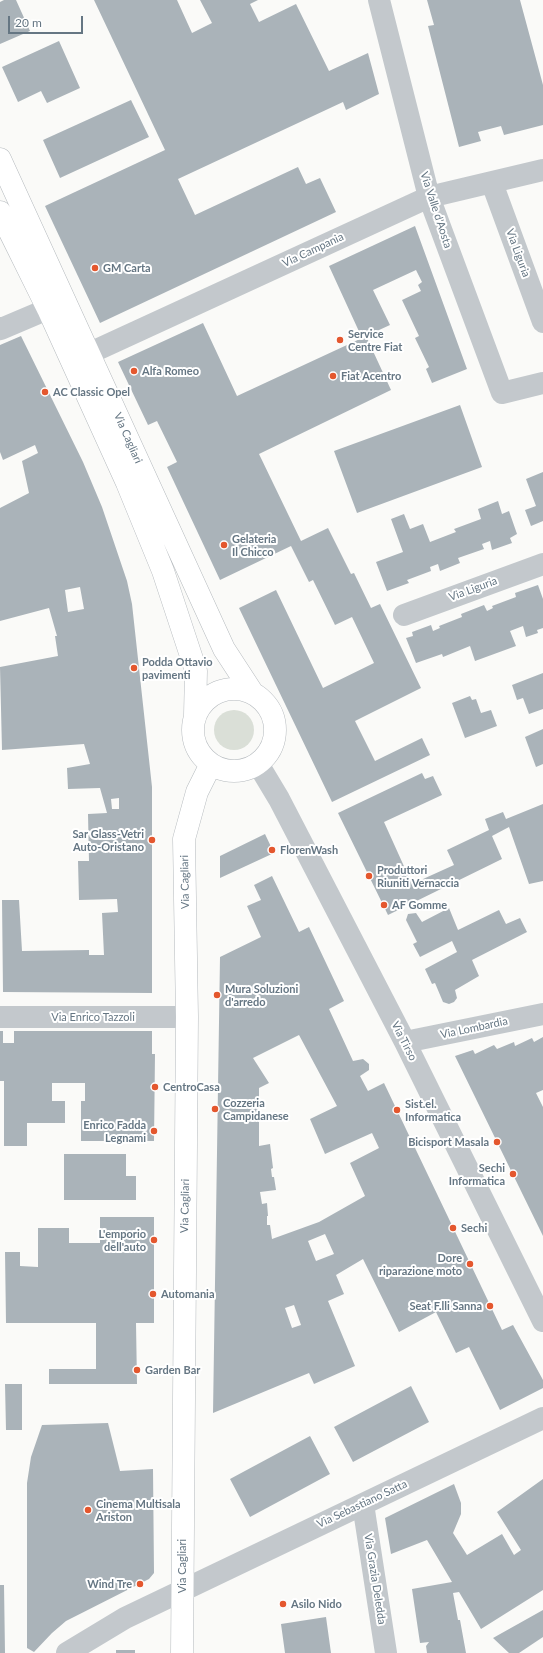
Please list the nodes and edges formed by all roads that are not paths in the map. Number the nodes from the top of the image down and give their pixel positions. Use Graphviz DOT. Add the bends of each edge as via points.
graph roads {
  1 [pos="379,0"];
  2 [pos="0,158"];
  3 [pos="543,170"];
  4 [pos="492,183"];
  5 [pos="429,197"];
  6 [pos="0,212"];
  7 [pos="48,309"];
  8 [pos="543,322"];
  9 [pos="0,328"];
  10 [pos="90,354"];
  11 [pos="543,384"];
  12 [pos="543,564"];
  13 [pos="404,615"];
  14 [pos="252,692"];
  15 [pos="195,715"];
  16 [pos="211,764"];
  17 [pos="258,764"];
  18 [pos="543,1014"];
  19 [pos="0,1017"];
  20 [pos="187,1017"];
  21 [pos="405,1042"];
  22 [pos="543,1322"];
  23 [pos="543,1418"];
  24 [pos="363,1504"];
  25 [pos="182,1590"];
  26 [pos="67,1653"];
  27 [pos="182,1653"];
  28 [pos="386,1653"];
  1 -- 5 [label="street, Via Valle d'Aosta"];
  2 -- 10 [label="main road, Via Cagliari"];
  3 -- 4 [label="street, Via Campania"];
  4 -- 5 [label="street, Via Campania"];
  4 -- 8 [label="street, Via Liguria"];
  5 -- 10 [label="street, Via Campania"];
  5 -- 11 [label="street, Via Valle d'Aosta" via="502,393"];
  6 -- 7 [label="main road, Via Cagliari"];
  7 -- 9 [label="street"];
  7 -- 15 [label="main road, Via Cagliari" via="128,483 163,571 196,671"];
  10 -- 14 [label="main road, Via Cagliari" via="224,649"];
  12 -- 13 [label="street, Via Liguria"];
  14 -- 15 [label="main road" via="239,688 225,689 212,694 202,703"];
  14 -- 17 [label="main road" via="270,708 276,730 269,753"];
  15 -- 16 [label="main road" via="195,745"];
  16 -- 17 [label="main road" via="234,771"];
  16 -- 20 [label="main road, Via Cagliari" via="197,792 184,839"];
  17 -- 21 [label="street, Via Tirso" via="279,799"];
  18 -- 21 [label="street, Via Lombardia"];
  19 -- 20 [label="street, Via Enrico Tazzoli"];
  20 -- 25 [label="main road, Via Cagliari"];
  21 -- 22 [label="street, Via Tirso"];
  23 -- 24 [label="street, Via Sebastiano Satta"];
  24 -- 25 [label="street, Via Sebastiano Satta"];
  24 -- 28 [label="street, Via Grazia Deledda"];
  25 -- 26 [label="street, Via Sebastiano Satta" via="125,1618"];
  25 -- 27 [label="main road, Via Cagliari"];
}
